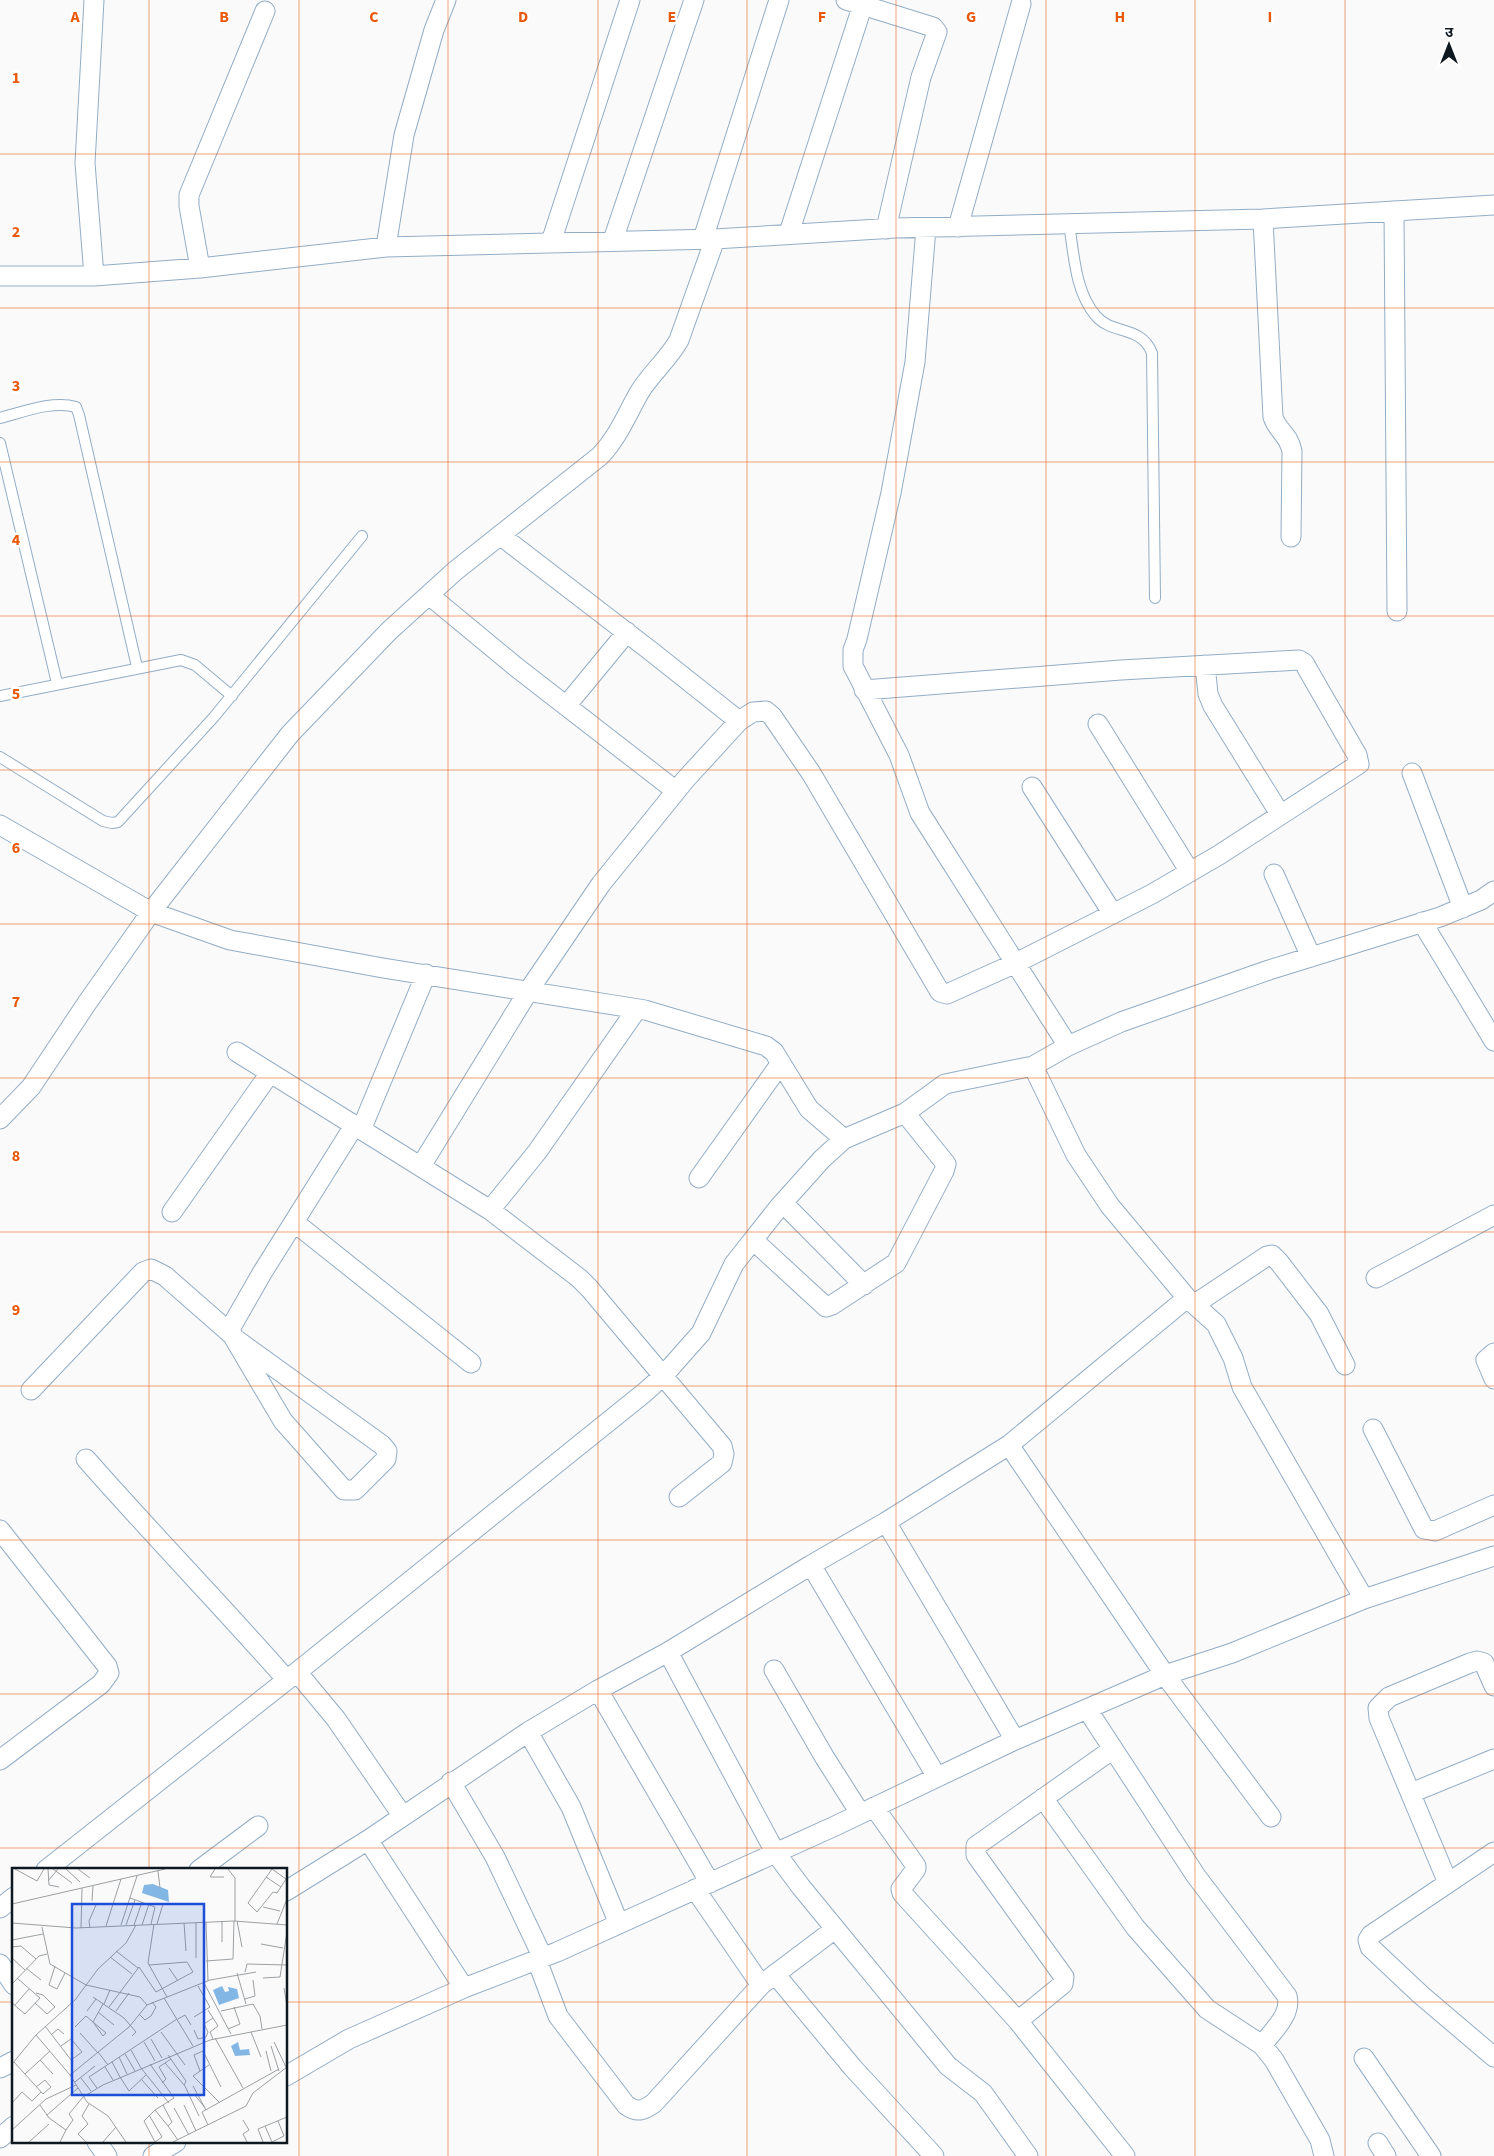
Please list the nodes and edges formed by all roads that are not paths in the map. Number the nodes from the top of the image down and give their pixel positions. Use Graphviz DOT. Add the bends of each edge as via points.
graph roads {
  1 [pos="94,0"];
  2 [pos="446,0"];
  3 [pos="630,0"];
  4 [pos="694,0"];
  5 [pos="779,0"];
  6 [pos="855,2"];
  7 [pos="1021,4"];
  8 [pos="265,11"];
  9 [pos="1494,205"];
  10 [pos="1394,211"];
  11 [pos="1263,219"];
  12 [pos="1069,224"];
  13 [pos="958,227"];
  14 [pos="926,228"];
  15 [pos="886,229"];
  16 [pos="789,233"];
  17 [pos="709,239"];
  18 [pos="613,240"];
  19 [pos="550,242"];
  20 [pos="386,247"];
  21 [pos="200,268"];
  22 [pos="0,276"];
  23 [pos="94,276"];
  24 [pos="0,418"];
  25 [pos="0,443"];
  26 [pos="500,535"];
  27 [pos="362,536"];
  28 [pos="1291,537"];
  29 [pos="429,594"];
  30 [pos="1155,598"];
  31 [pos="1397,611"];
  32 [pos="627,632"];
  33 [pos="1205,665"];
  34 [pos="137,667"];
  35 [pos="57,683"];
  36 [pos="864,690"];
  37 [pos="0,696"];
  38 [pos="232,696"];
  39 [pos="566,706"];
  40 [pos="739,721"];
  41 [pos="1098,724"];
  42 [pos="0,757"];
  43 [pos="1412,774"];
  44 [pos="1032,787"];
  45 [pos="676,791"];
  46 [pos="1280,814"];
  47 [pos="0,825"];
  48 [pos="1190,872"];
  49 [pos="1274,874"];
  50 [pos="1493,893"];
  51 [pos="1463,908"];
  52 [pos="151,912"];
  53 [pos="1113,914"];
  54 [pos="1422,922"];
  55 [pos="1311,956"];
  56 [pos="1016,963"];
  57 [pos="426,974"];
  58 [pos="529,990"];
  59 [pos="637,1008"];
  60 [pos="1494,1041"];
  61 [pos="1068,1046"];
  62 [pos="238,1052"];
  63 [pos="781,1063"];
  64 [pos="1033,1066"];
  65 [pos="270,1073"];
  66 [pos="905,1113"];
  67 [pos="0,1120"];
  68 [pos="357,1128"];
  69 [pos="844,1139"];
  70 [pos="422,1166"];
  71 [pos="699,1178"];
  72 [pos="783,1203"];
  73 [pos="490,1210"];
  74 [pos="172,1212"];
  75 [pos="1494,1216"];
  76 [pos="294,1222"];
  77 [pos="753,1240"];
  78 [pos="1376,1278"];
  79 [pos="864,1285"];
  80 [pos="1191,1301"];
  81 [pos="232,1335"];
  82 [pos="1494,1353"];
  83 [pos="471,1363"];
  84 [pos="1345,1365"];
  85 [pos="663,1376"];
  86 [pos="1494,1379"];
  87 [pos="30,1390"];
  88 [pos="1373,1429"];
  89 [pos="1009,1445"];
  90 [pos="86,1459"];
  91 [pos="679,1497"];
  92 [pos="1494,1505"];
  93 [pos="886,1522"];
  94 [pos="0,1530"];
  95 [pos="1494,1556"];
  96 [pos="811,1565"];
  97 [pos="1364,1599"];
  98 [pos="668,1652"];
  99 [pos="774,1670"];
  100 [pos="1165,1675"];
  101 [pos="292,1676"];
  102 [pos="1494,1686"];
  103 [pos="598,1690"];
  104 [pos="1087,1709"];
  105 [pos="528,1732"];
  106 [pos="1015,1740"];
  107 [pos="1113,1749"];
  108 [pos="1494,1759"];
  109 [pos="0,1760"];
  110 [pos="936,1777"];
  111 [pos="451,1782"];
  112 [pos="1411,1793"];
  113 [pos="1043,1798"];
  114 [pos="867,1810"];
  115 [pos="402,1816"];
  116 [pos="1271,1817"];
  117 [pos="258,1826"];
  118 [pos="368,1840"];
  119 [pos="775,1852"];
  120 [pos="1494,1852"];
  121 [pos="49,1868"];
  122 [pos="203,1868"];
  123 [pos="1448,1883"];
  124 [pos="702,1886"];
  125 [pos="288,1890"];
  126 [pos="12,1899"];
  127 [pos="0,1908"];
  128 [pos="619,1924"];
  129 [pos="835,1929"];
  130 [pos="540,1959"];
  131 [pos="0,1964"];
  132 [pos="768,1980"];
  133 [pos="12,1982"];
  134 [pos="464,1988"];
  135 [pos="1018,2021"];
  136 [pos="1262,2045"];
  137 [pos="1494,2057"];
  138 [pos="1364,2058"];
  139 [pos="12,2062"];
  140 [pos="0,2068"];
  141 [pos="288,2075"];
  142 [pos="12,2128"];
  143 [pos="0,2138"];
  144 [pos="98,2144"];
  145 [pos="173,2144"];
  146 [pos="107,2156"];
  147 [pos="153,2156"];
  148 [pos="934,2156"];
  149 [pos="1028,2156"];
  150 [pos="1126,2156"];
  151 [pos="1324,2156"];
  152 [pos="1431,2156"];
  1 -- 23 [label="street" via="85,163"];
  2 -- 20 [label="street" via="434,30 404,135"];
  3 -- 19 [label="street"];
  4 -- 18 [label="street"];
  5 -- 17 [label="street"];
  6 -- 15 [label="street" via="933,27 937,32 922,77"];
  6 -- 16 [label="street"];
  7 -- 13 [label="street"];
  8 -- 21 [label="street" via="189,195"];
  9 -- 10 [label="street"];
  10 -- 11 [label="street"];
  10 -- 31 [label="street"];
  11 -- 12 [label="street"];
  11 -- 28 [label="street" via="1272,417 1290,441 1292,451"];
  12 -- 13 [label="street"];
  12 -- 30 [label="lane" via="1082,293 1088,305 1102,322 1142,337 1152,353"];
  13 -- 14 [label="street"];
  14 -- 15 [label="street"];
  14 -- 36 [label="street" via="915,362 891,493 852,650 852,666"];
  15 -- 16 [label="street"];
  16 -- 17 [label="street"];
  17 -- 18 [label="street"];
  17 -- 26 [label="street" via="679,340 640,392 613,443"];
  18 -- 19 [label="street"];
  19 -- 20 [label="street"];
  20 -- 21 [label="street"];
  21 -- 23 [label="street"];
  22 -- 23 [label="street"];
  24 -- 34 [label="lane" via="50,406 66,404 76,407"];
  25 -- 35 [label="lane"];
  26 -- 29 [label="street"];
  26 -- 32 [label="street"];
  27 -- 38 [label="lane"];
  29 -- 39 [label="street"];
  29 -- 52 [label="street" via="290,734"];
  32 -- 39 [label="street"];
  32 -- 40 [label="street"];
  33 -- 36 [label="street"];
  33 -- 46 [label="street" via="1208,694 1213,706"];
  33 -- 46 [label="street" via="1302,661 1357,755 1357,767"];
  34 -- 35 [label="lane"];
  34 -- 38 [label="lane" via="181,660 195,665"];
  35 -- 37 [label="lane"];
  36 -- 56 [label="street" via="899,755 920,813"];
  38 -- 42 [label="lane" via="118,822 103,821"];
  39 -- 45 [label="street"];
  40 -- 45 [label="street"];
  40 -- 56 [label="street" via="760,710 766,710 772,716 811,774 940,992 947,994"];
  41 -- 48 [label="street"];
  43 -- 51 [label="street"];
  44 -- 53 [label="street"];
  45 -- 58 [label="street" via="601,884"];
  46 -- 48 [label="street"];
  47 -- 52 [label="street"];
  48 -- 53 [label="street"];
  49 -- 55 [label="street"];
  50 -- 51 [label="street"];
  51 -- 54 [label="street"];
  52 -- 57 [label="street" via="230,940"];
  52 -- 67 [label="street" via="31,1087"];
  53 -- 56 [label="street"];
  54 -- 55 [label="street"];
  54 -- 60 [label="street"];
  55 -- 61 [label="street" via="1121,1022"];
  56 -- 61 [label="street"];
  57 -- 58 [label="street"];
  57 -- 68 [label="street"];
  58 -- 59 [label="street"];
  58 -- 70 [label="street"];
  59 -- 63 [label="street" via="766,1046"];
  59 -- 73 [label="street" via="537,1152"];
  61 -- 64 [label="street"];
  62 -- 65 [label="street"];
  63 -- 69 [label="street" via="809,1109"];
  63 -- 71 [label="street"];
  64 -- 66 [label="street" via="945,1084"];
  64 -- 80 [label="street" via="1076,1155 1110,1206"];
  65 -- 68 [label="street"];
  65 -- 74 [label="street"];
  66 -- 69 [label="street"];
  66 -- 79 [label="street" via="945,1160 946,1167 896,1263"];
  68 -- 70 [label="street"];
  68 -- 76 [label="street"];
  69 -- 72 [label="street"];
  70 -- 73 [label="street"];
  72 -- 77 [label="street"];
  72 -- 79 [label="street"];
  73 -- 85 [label="street" via="579,1278"];
  75 -- 78 [label="street"];
  76 -- 81 [label="street" via="231,1324"];
  76 -- 83 [label="street"];
  77 -- 79 [label="street" via="823,1306 832,1306"];
  77 -- 85 [label="street" via="734,1264 701,1333"];
  80 -- 84 [label="street" via="1272,1255 1318,1314"];
  80 -- 89 [label="street"];
  80 -- 97 [label="street" via="1216,1324 1226,1341 1242,1387"];
  81 -- 81 [label="street" via="387,1451 386,1459 355,1490 344,1490 284,1421"];
  81 -- 87 [label="street" via="165,1276 151,1269 143,1272"];
  82 -- 86 [label="street" via="1486,1360"];
  85 -- 91 [label="street" via="722,1446 724,1454 722,1463"];
  85 -- 101 [label="street"];
  88 -- 92 [label="street" via="1424,1529 1435,1530"];
  89 -- 93 [label="street"];
  89 -- 100 [label="street"];
  90 -- 101 [label="street" via="152,1533"];
  93 -- 96 [label="street"];
  93 -- 106 [label="street"];
  94 -- 109 [label="street" via="107,1666 109,1673 101,1684"];
  95 -- 97 [label="street"];
  96 -- 98 [label="street"];
  96 -- 110 [label="street"];
  97 -- 100 [label="street" via="1232,1653"];
  98 -- 103 [label="street"];
  98 -- 119 [label="street"];
  99 -- 114 [label="street" via="825,1758"];
  100 -- 104 [label="street"];
  100 -- 116 [label="street"];
  101 -- 115 [label="street" via="336,1719"];
  101 -- 121 [label="street"];
  102 -- 112 [label="street" via="1484,1663 1477,1661 1389,1697 1378,1708 1379,1718"];
  103 -- 105 [label="street"];
  103 -- 124 [label="street"];
  104 -- 106 [label="street"];
  104 -- 107 [label="street"];
  105 -- 111 [label="street"];
  105 -- 128 [label="street" via="571,1807"];
  106 -- 110 [label="street"];
  107 -- 113 [label="street"];
  107 -- 136 [label="street" via="1196,1876 1287,1996 1287,2012"];
  108 -- 112 [label="street"];
  110 -- 114 [label="street"];
  111 -- 115 [label="street"];
  111 -- 130 [label="street" via="495,1857"];
  112 -- 123 [label="street"];
  113 -- 135 [label="street" via="976,1846 975,1850 1064,1977 1063,1984"];
  113 -- 136 [label="street" via="1136,1927 1207,2009"];
  114 -- 119 [label="street"];
  114 -- 135 [label="street" via="916,1866 902,1893"];
  115 -- 118 [label="street"];
  117 -- 122 [label="street"];
  118 -- 125 [label="street"];
  118 -- 134 [label="street"];
  119 -- 124 [label="street"];
  119 -- 129 [label="street"];
  120 -- 123 [label="street"];
  123 -- 137 [label="street" via="1371,1934 1368,1944 1421,1995"];
  124 -- 128 [label="street"];
  124 -- 132 [label="street"];
  126 -- 127 [label="street"];
  128 -- 130 [label="street"];
  129 -- 132 [label="street"];
  129 -- 149 [label="street" via="948,2066 983,2093"];
  130 -- 132 [label="street" via="558,2016 626,2104 638,2111 654,2104"];
  130 -- 134 [label="street"];
  131 -- 133 [label="street"];
  132 -- 148 [label="street"];
  134 -- 141 [label="street" via="349,2040"];
  135 -- 150 [label="street"];
  136 -- 151 [label="street" via="1320,2140"];
  138 -- 152 [label="street"];
  139 -- 140 [label="street"];
  142 -- 143 [label="street"];
  144 -- 146 [label="street"];
  145 -- 147 [label="street"];
}
